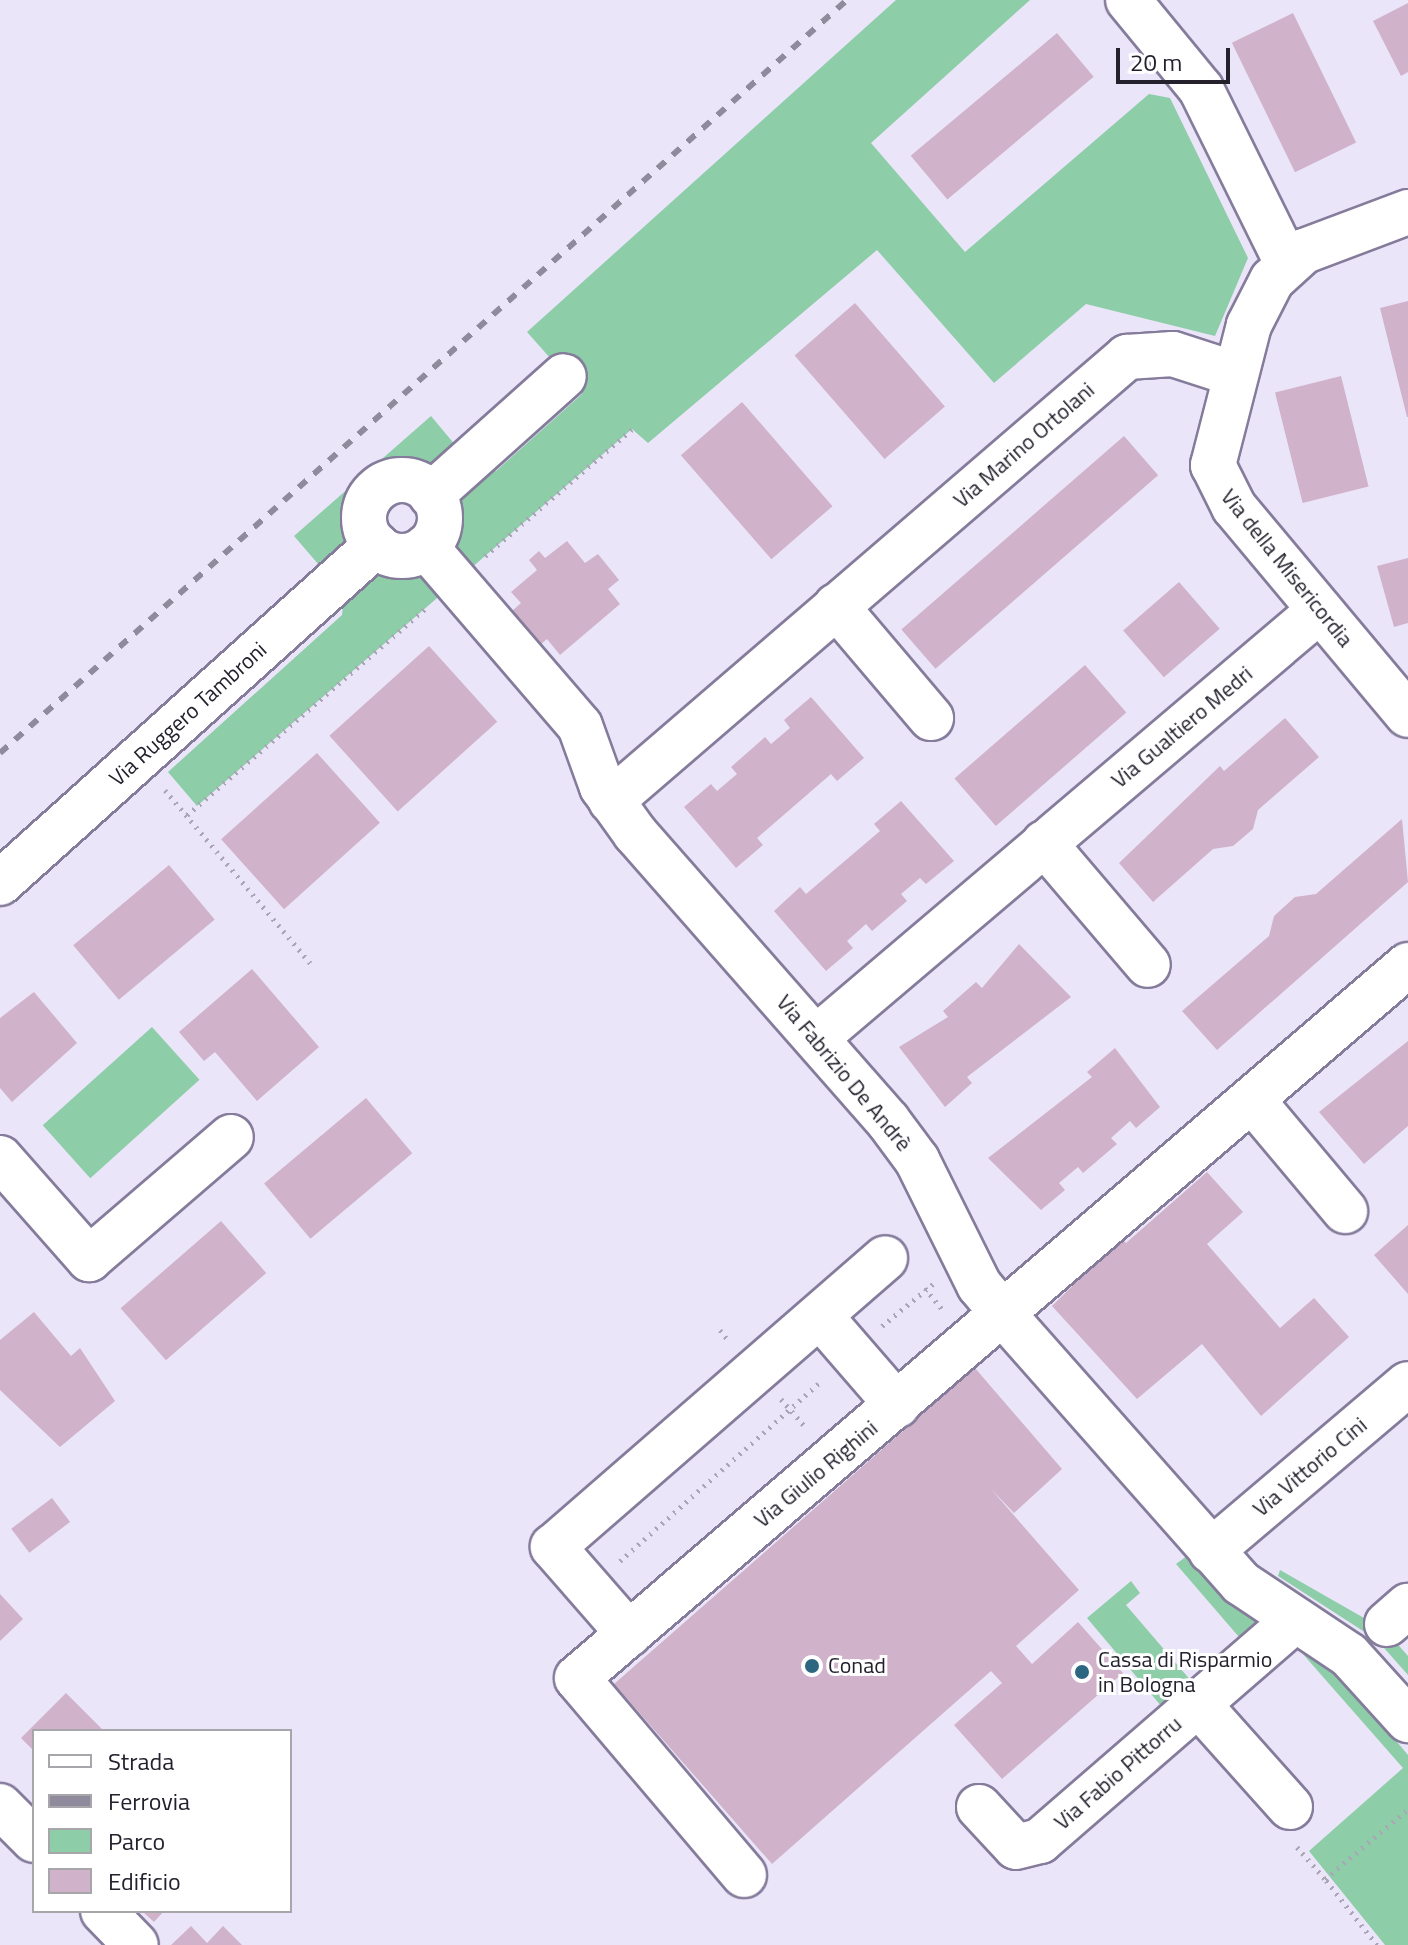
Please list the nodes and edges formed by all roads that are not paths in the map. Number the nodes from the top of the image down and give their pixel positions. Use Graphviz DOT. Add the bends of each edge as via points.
graph roads {
  1 [pos="1128,0"];
  2 [pos="1408,212"];
  3 [pos="1287,263"];
  4 [pos="1235,374"];
  5 [pos="564,376"];
  6 [pos="431,495"];
  7 [pos="376,545"];
  8 [pos="426,547"];
  9 [pos="836,606"];
  10 [pos="1320,610"];
  11 [pos="1408,715"];
  12 [pos="931,718"];
  13 [pos="611,801"];
  14 [pos="1044,843"];
  15 [pos="0,883"];
  16 [pos="1148,965"];
  17 [pos="1408,965"];
  18 [pos="816,1038"];
  19 [pos="1252,1100"];
  20 [pos="231,1137"];
  21 [pos="0,1158"];
  22 [pos="1345,1211"];
  23 [pos="885,1258"];
  24 [pos="1003,1314"];
  25 [pos="820,1316"];
  26 [pos="1408,1384"];
  27 [pos="897,1405"];
  28 [pos="1211,1551"];
  29 [pos="1292,1623"];
  30 [pos="629,1634"];
  31 [pos="1198,1704"];
  32 [pos="1408,1720"];
  33 [pos="0,1806"];
  34 [pos="979,1807"];
  35 [pos="1290,1807"];
  36 [pos="32,1838"];
  37 [pos="744,1875"];
  38 [pos="105,1913"];
  39 [pos="136,1945"];
  1 -- 3 [label="street" via="1201,89"];
  2 -- 3 [label="street, Via della Misericordia" via="1328,240"];
  3 -- 4 [label="street, Via della Misericordia" via="1253,311"];
  4 -- 9 [label="street, Via Marino Ortolani" via="1173,354 1127,357"];
  4 -- 10 [label="street, Via della Misericordia" via="1216,440 1216,478"];
  5 -- 6 [label="street"];
  6 -- 7 [label="street" via="403,480 381,486 364,515"];
  6 -- 8 [label="street" via="440,522"];
  7 -- 8 [label="street" via="405,555"];
  7 -- 15 [label="street, Via Ruggero Tambroni"];
  8 -- 13 [label="street, Via Fabrizio De Andrè" via="580,726"];
  9 -- 12 [label="street"];
  9 -- 13 [label="street, Via Marino Ortolani"];
  10 -- 11 [label="street, Via della Misericordia"];
  10 -- 14 [label="street, Via Gualtiero Medri"];
  13 -- 18 [label="street, Via Fabrizio De Andrè"];
  14 -- 16 [label="street"];
  14 -- 18 [label="street, Via Gualtiero Medri"];
  17 -- 19 [label="street, Via Giulio Righini"];
  18 -- 24 [label="street, Via Fabrizio De Andrè" via="917,1160 970,1268"];
  19 -- 22 [label="street"];
  19 -- 24 [label="street, Via Giulio Righini"];
  20 -- 21 [label="street" via="89,1259"];
  23 -- 25 [label="street"];
  24 -- 27 [label="street, Via Giulio Righini"];
  24 -- 28 [label="street, Via Fabrizio De Andrè"];
  25 -- 27 [label="street"];
  25 -- 30 [label="street" via="553,1547"];
  26 -- 28 [label="street, Via Vittorio Cini"];
  27 -- 30 [label="street, Via Giulio Righini"];
  28 -- 29 [label="street, Via Fabrizio De Andrè"];
  29 -- 31 [label="street, Via Fabio Pittorru"];
  29 -- 32 [label="street, Via Fabrizio De Andrè" via="1349,1655"];
  30 -- 37 [label="street, Via Giulio Righini" via="577,1678"];
  31 -- 34 [label="street, Via Fabio Pittorru" via="1040,1841 1016,1847"];
  31 -- 35 [label="street"];
  33 -- 36 [label="street"];
  38 -- 39 [label="street"];
}
